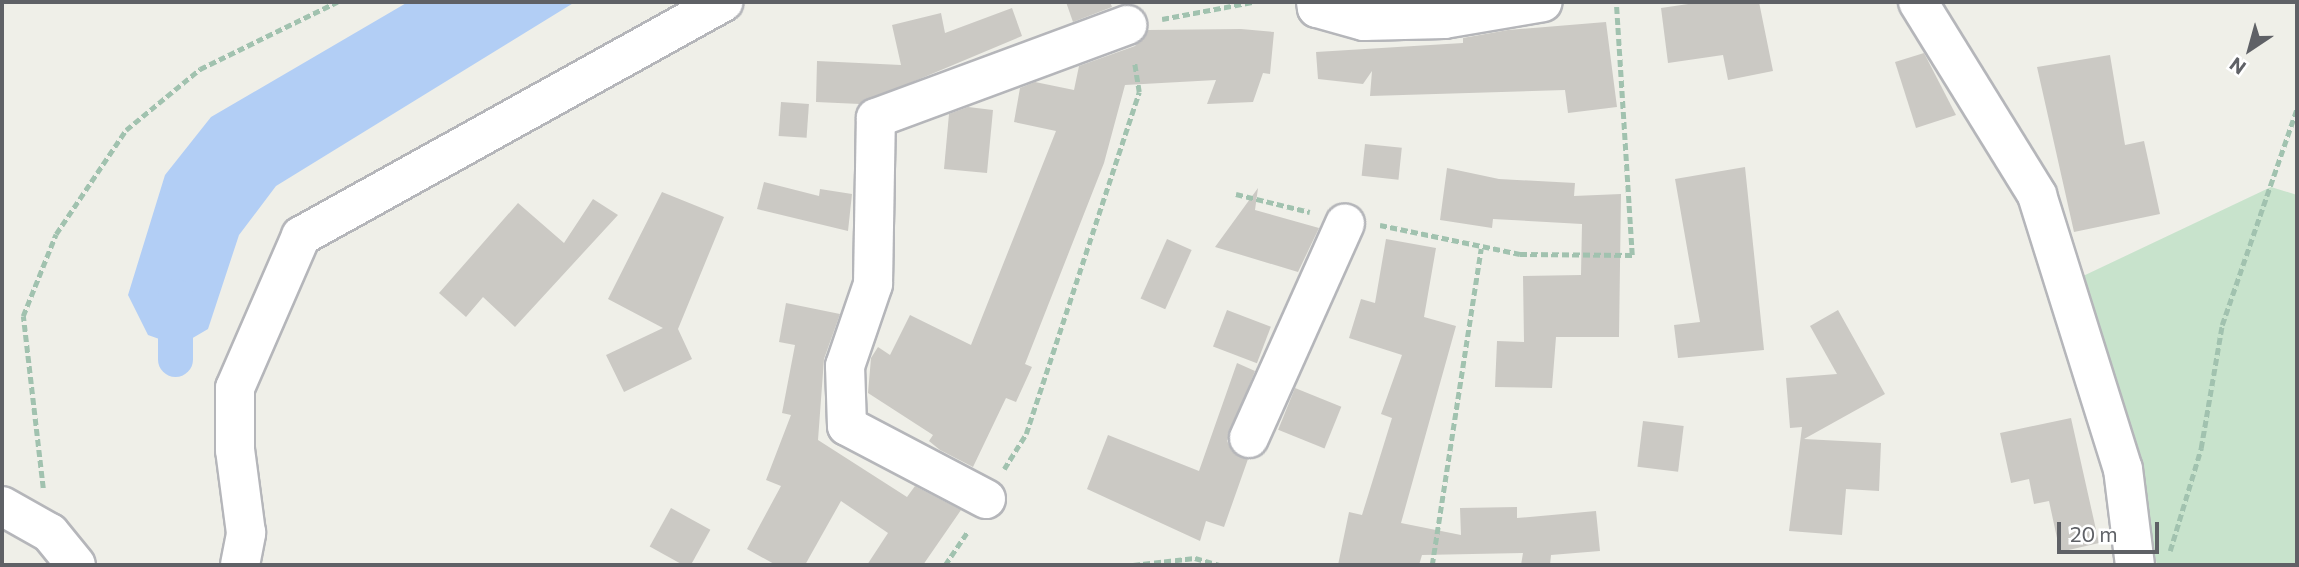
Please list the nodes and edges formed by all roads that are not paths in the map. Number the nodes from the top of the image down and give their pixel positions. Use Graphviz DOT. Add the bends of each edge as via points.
graph roads {
  1 [pos="724,2"];
  2 [pos="1316,2"];
  3 [pos="1543,2"];
  4 [pos="1918,2"];
  5 [pos="1128,25"];
  6 [pos="1345,223"];
  7 [pos="1249,438"];
  8 [pos="986,499"];
  9 [pos="2,506"];
  10 [pos="76,565"];
  11 [pos="240,565"];
  12 [pos="2135,565"];
  1 -- 11 [label="street" via="301,236 235,388 235,450 246,533"];
  2 -- 3 [label="street" via="1317,8 1364,20 1444,19"];
  4 -- 12 [label="street" via="2037,195 2123,469"];
  5 -- 8 [label="street" via="876,118 873,284 845,366 847,426"];
  6 -- 7 [label="street"];
  9 -- 10 [label="street" via="50,533"];
}
